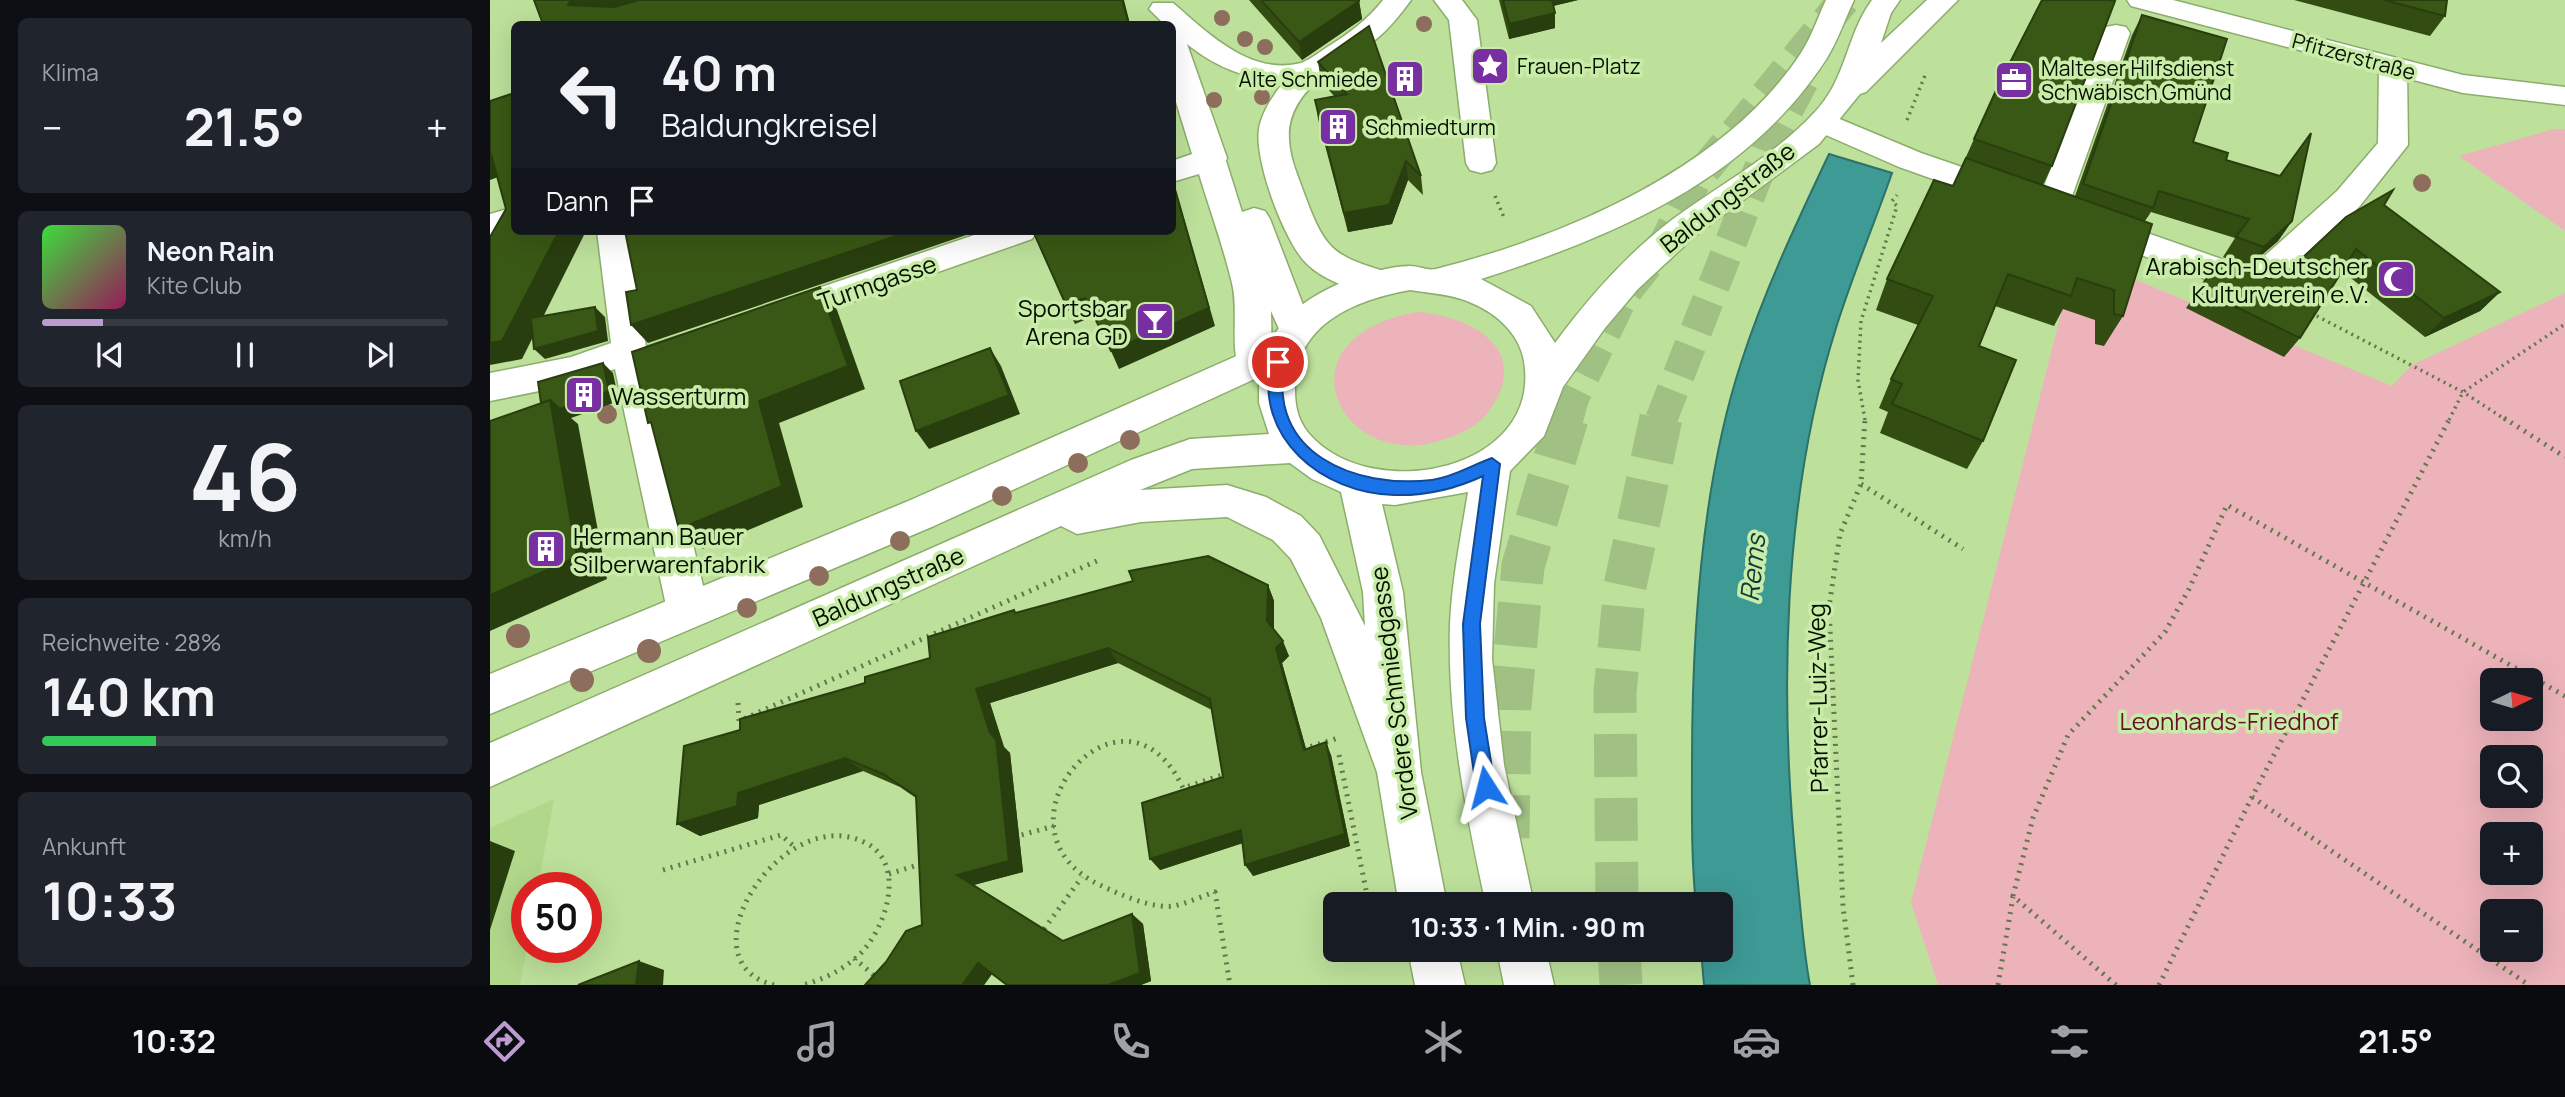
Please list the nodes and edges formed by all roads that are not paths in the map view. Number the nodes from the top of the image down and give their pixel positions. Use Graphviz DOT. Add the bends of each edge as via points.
graph roads {
  1 [pos="1397,0"];
  2 [pos="1448,0"];
  3 [pos="1840,0"];
  4 [pos="1886,0"];
  5 [pos="1944,0"];
  6 [pos="2140,1"];
  7 [pos="1163,11"];
  8 [pos="2116,33"];
  9 [pos="1176,54"];
  10 [pos="1233,64"];
  11 [pos="2393,67"];
  12 [pos="1310,71"];
  13 [pos="1186,85"];
  14 [pos="2565,96"];
  15 [pos="1833,111"];
  16 [pos="1212,159"];
  17 [pos="1480,163"];
  18 [pos="1176,171"];
  19 [pos="2051,210"];
  20 [pos="511,219"];
  21 [pos="490,225"];
  22 [pos="614,235"];
  23 [pos="1010,235"];
  24 [pos="1442,279"];
  25 [pos="1378,282"];
  26 [pos="745,327"];
  27 [pos="1291,337"];
  28 [pos="708,340"];
  29 [pos="630,357"];
  30 [pos="1254,364"];
  31 [pos="1547,382"];
  32 [pos="490,387"];
  33 [pos="1296,447"];
  34 [pos="1492,464"];
  35 [pos="1358,483"];
  36 [pos="996,537"];
  37 [pos="688,610"];
  38 [pos="490,694"];
  39 [pos="490,765"];
  40 [pos="1399,772"];
  41 [pos="1421,892"];
  42 [pos="1507,892"];
  43 [pos="1435,962"];
  44 [pos="1524,962"];
  45 [pos="1440,985"];
  46 [pos="1529,985"];
  1 -- 12 [label="street" via="1373,29"];
  2 -- 17 [label="street" via="1463,20"];
  3 -- 24 [label="street, Baldungstraße" via="1800,75 1761,120 1719,156 1644,204 1590,229"];
  4 -- 15 [label="street, Baldungstraße"];
  5 -- 15 [label="street" via="1913,26"];
  6 -- 11 [label="street, Pfitzerstraße"];
  7 -- 10 [label="street"];
  8 -- 19 [label="street"];
  9 -- 13 [label="street"];
  10 -- 12 [label="street" via="1270,73"];
  10 -- 13 [label="street"];
  11 -- 14 [label="street, Pfitzerstraße" via="2504,91"];
  11 -- 19 [label="street" via="2393,145 2348,199 2255,284"];
  12 -- 25 [label="street" via="1283,107 1274,128 1280,168 1305,242 1335,268"];
  13 -- 16 [label="street"];
  15 -- 19 [label="street" via="1910,160"];
  15 -- 31 [label="street, Baldungstraße" via="1766,169 1682,229 1610,294"];
  16 -- 18 [label="street"];
  16 -- 27 [label="street" via="1247,198"];
  16 -- 30 [label="street" via="1249,283"];
  20 -- 21 [label="street"];
  22 -- 29 [label="street"];
  23 -- 26 [label="street, Turmgasse"];
  24 -- 25 [label="street"];
  24 -- 31 [label="street" via="1471,286 1514,310 1538,340"];
  25 -- 27 [label="street" via="1317,310"];
  27 -- 30 [label="street"];
  27 -- 33 [label="street" via="1274,380 1279,417"];
  28 -- 29 [label="street" via="645,361"];
  29 -- 32 [label="street" via="619,354 574,370"];
  29 -- 37 [label="street"];
  30 -- 37 [label="street" via="920,514"];
  31 -- 34 [label="street" via="1541,409 1520,440"];
  33 -- 35 [label="street" via="1338,476"];
  33 -- 36 [label="street, Baldungstraße" via="1190,454"];
  34 -- 35 [label="street" via="1433,486 1394,489"];
  34 -- 42 [label="street" via="1471,624 1475,718"];
  35 -- 40 [label="street, Vordere Schmiedgasse" via="1383,592"];
  36 -- 39 [label="street, Baldungstraße"];
  36 -- 40 [label="street" via="1141,506 1192,501 1227,501 1287,527 1305,547 1334,602"];
  37 -- 38 [label="street"];
  40 -- 41 [label="street, Vordere Schmiedgasse"];
  43 -- 45 [label="street"];
  44 -- 46 [label="street"];
}
